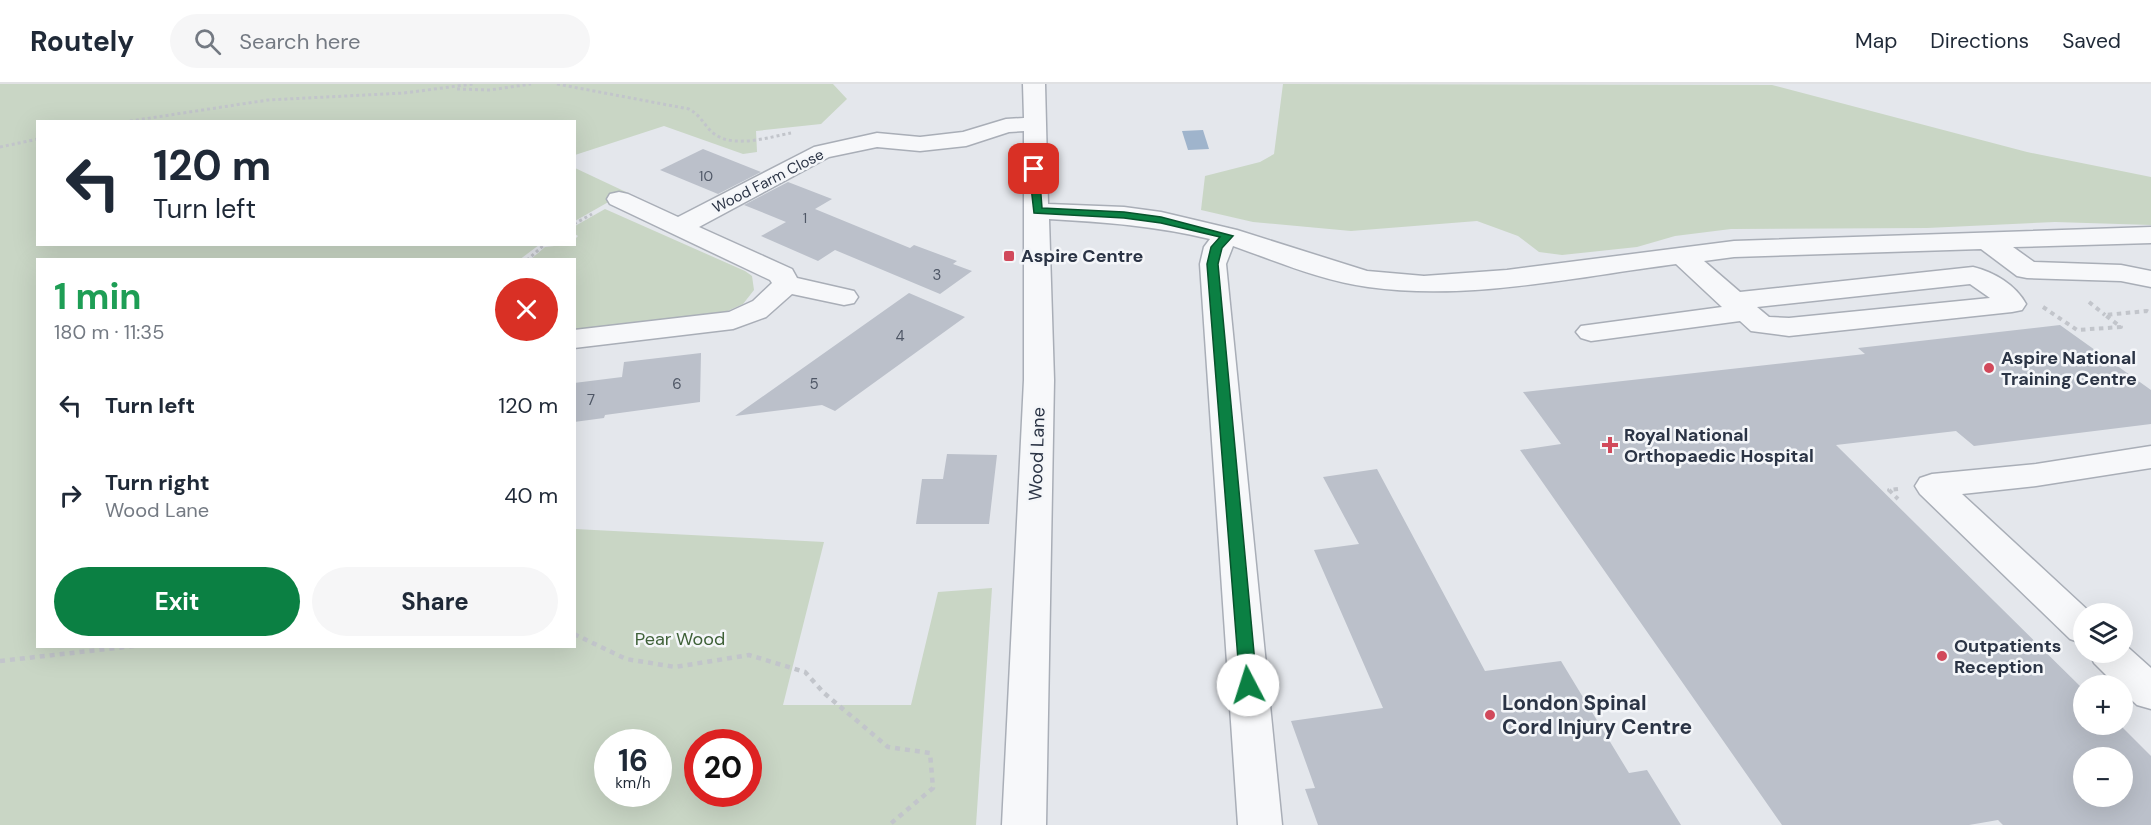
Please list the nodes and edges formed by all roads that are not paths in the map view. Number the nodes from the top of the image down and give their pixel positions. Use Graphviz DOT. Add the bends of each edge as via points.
graph roads {
  1 [pos="1034,84"];
  2 [pos="1036,123"];
  3 [pos="619,199"];
  4 [pos="1037,211"];
  5 [pos="680,227"];
  6 [pos="2151,235"];
  7 [pos="1228,236"];
  8 [pos="1989,242"];
  9 [pos="1681,255"];
  10 [pos="2151,262"];
  11 [pos="2121,273"];
  12 [pos="2151,279"];
  13 [pos="786,284"];
  14 [pos="844,297"];
  15 [pos="1746,312"];
  16 [pos="1591,332"];
  17 [pos="576,339"];
  18 [pos="2151,457"];
  19 [pos="2073,619"];
  20 [pos="2120,663"];
  21 [pos="2151,693"];
  22 [pos="1024,825"];
  23 [pos="1260,825"];
  1 -- 2 [label="street, Wood Lane"];
  2 -- 4 [label="street, Wood Lane"];
  2 -- 5 [label="street, Wood Farm Close" via="1006,126 966,139 920,144 878,140 822,152"];
  3 -- 5 [label="street, Wood Farm Close"];
  4 -- 7 [label="street" via="1124,215"];
  4 -- 22 [label="street, Wood Lane" via="1040,380"];
  5 -- 13 [label="street, Wood Farm Close" via="782,275"];
  6 -- 8 [label="street"];
  7 -- 9 [label="street" via="1320,267 1403,284 1465,282"];
  7 -- 23 [label="street" via="1217,247 1212,264"];
  8 -- 9 [label="street" via="1819,245"];
  8 -- 11 [label="street" via="2027,270"];
  9 -- 15 [label="street"];
  10 -- 11 [label="street"];
  11 -- 12 [label="street"];
  13 -- 14 [label="street"];
  13 -- 17 [label="street" via="771,302 733,320"];
  15 -- 15 [label="street" via="1973,275 1987,281 2012,304 1789,327"];
  15 -- 16 [label="street"];
  18 -- 19 [label="street" via="1932,486"];
  20 -- 21 [label="street"];
}
